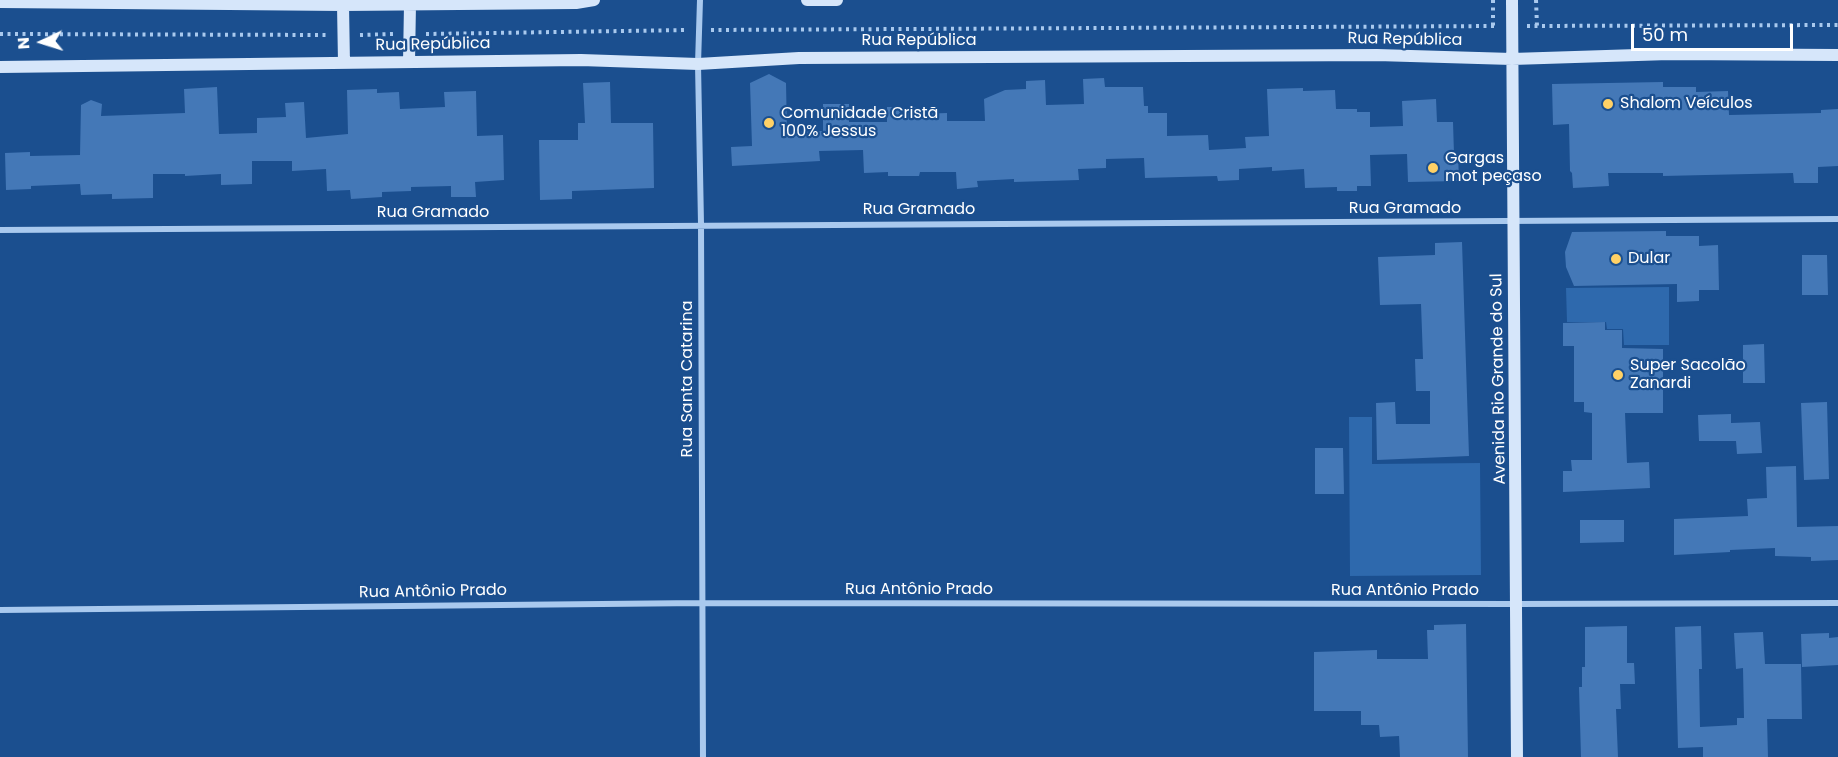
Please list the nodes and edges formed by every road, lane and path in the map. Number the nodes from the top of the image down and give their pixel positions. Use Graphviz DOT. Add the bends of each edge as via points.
graph roads {
  1 [pos="594,0"];
  2 [pos="700,0"];
  3 [pos="807,0"];
  4 [pos="837,0"];
  5 [pos="1492,0"];
  6 [pos="1512,0"];
  7 [pos="1536,0"];
  8 [pos="0,2"];
  9 [pos="410,4"];
  10 [pos="343,5"];
  11 [pos="1838,25"];
  12 [pos="1493,26"];
  13 [pos="1512,26"];
  14 [pos="1537,26"];
  15 [pos="700,30"];
  16 [pos="0,34"];
  17 [pos="344,34"];
  18 [pos="409,34"];
  19 [pos="1838,55"];
  20 [pos="1512,59"];
  21 [pos="409,62"];
  22 [pos="344,63"];
  23 [pos="698,64"];
  24 [pos="0,68"];
  25 [pos="1838,219"];
  26 [pos="1514,223"];
  27 [pos="701,224"];
  28 [pos="0,230"];
  29 [pos="702,603"];
  30 [pos="1838,603"];
  31 [pos="1517,604"];
  32 [pos="0,610"];
  33 [pos="703,757"];
  34 [pos="1517,757"];
  1 -- 9 [label="street"];
  2 -- 15 [label="street, Rua Santa Catarina"];
  3 -- 4 [label="street"];
  5 -- 12 [label="path"];
  6 -- 13 [label="street, Avenida Rio Grande do Sul"];
  7 -- 14 [label="path"];
  8 -- 10 [label="street"];
  9 -- 10 [label="street"];
  9 -- 18 [label="street"];
  10 -- 17 [label="street"];
  11 -- 14 [label="path"];
  12 -- 13 [label="path"];
  12 -- 15 [label="path"];
  13 -- 14 [label="path"];
  13 -- 20 [label="street, Avenida Rio Grande do Sul"];
  15 -- 18 [label="path"];
  15 -- 23 [label="street, Rua Santa Catarina"];
  16 -- 17 [label="path"];
  17 -- 18 [label="path"];
  17 -- 22 [label="street"];
  18 -- 21 [label="street"];
  19 -- 20 [label="street, Rua República" via="1669,54"];
  20 -- 23 [label="street, Rua República" via="1377,55 822,58"];
  20 -- 26 [label="street, Avenida Rio Grande do Sul"];
  21 -- 22 [label="street, Rua República"];
  21 -- 23 [label="street, Rua República" via="581,60"];
  22 -- 24 [label="street, Rua República"];
  23 -- 27 [label="street, Rua Santa Catarina"];
  25 -- 26 [label="street, Rua Gramado"];
  26 -- 27 [label="street, Rua Gramado"];
  26 -- 31 [label="street, Avenida Rio Grande do Sul"];
  27 -- 28 [label="street, Rua Gramado"];
  27 -- 29 [label="street, Rua Santa Catarina"];
  29 -- 31 [label="street, Rua Antônio Prado"];
  29 -- 32 [label="street, Rua Antônio Prado"];
  29 -- 33 [label="street, Rua Santa Catarina"];
  30 -- 31 [label="street, Rua Antônio Prado"];
  31 -- 34 [label="street, Avenida Rio Grande do Sul"];
}
